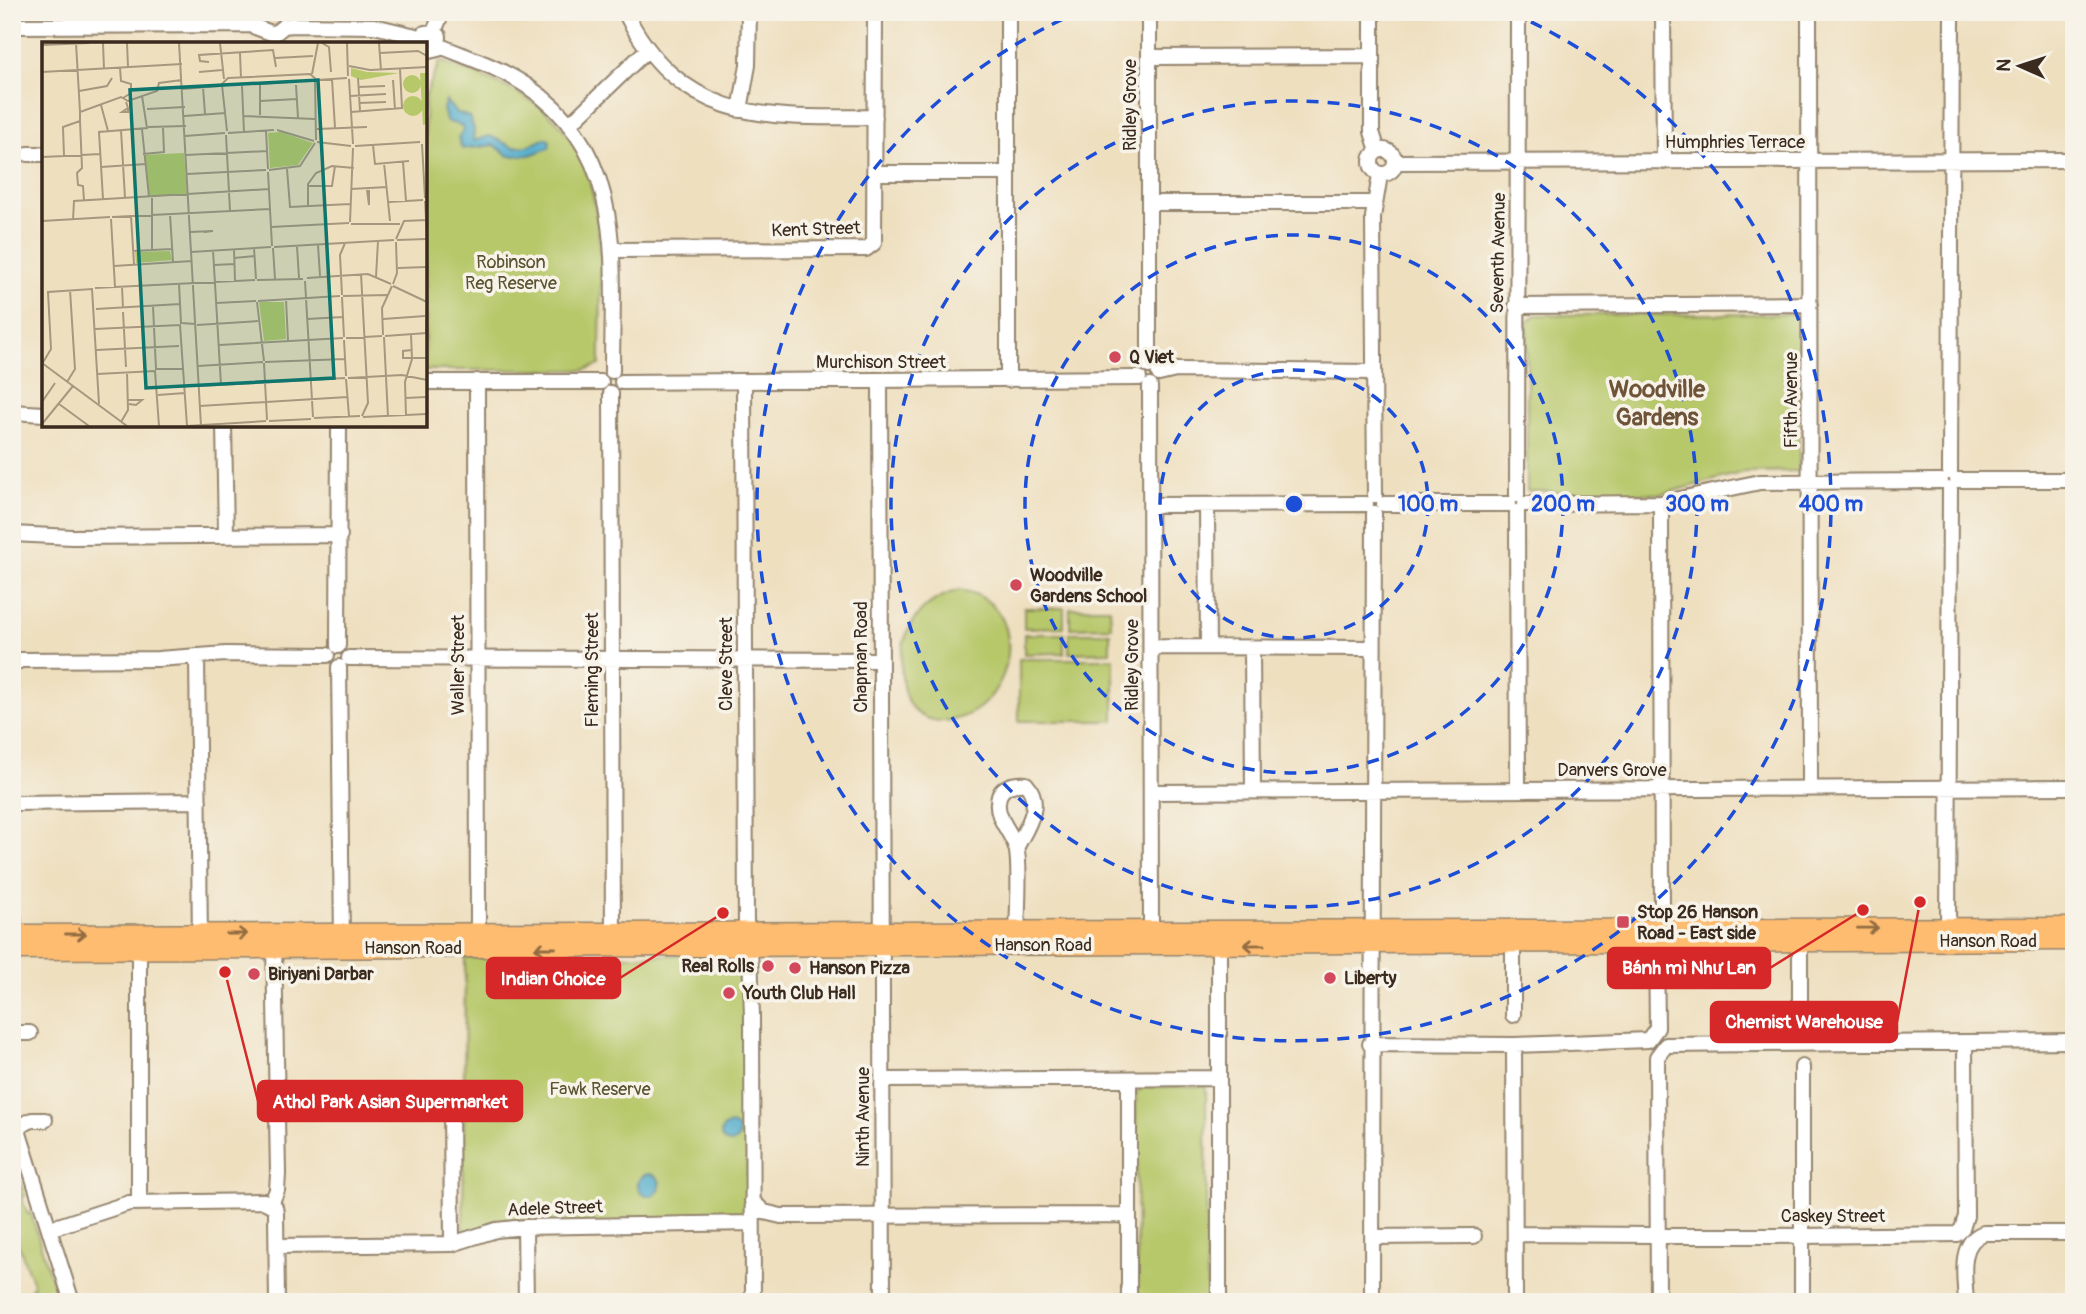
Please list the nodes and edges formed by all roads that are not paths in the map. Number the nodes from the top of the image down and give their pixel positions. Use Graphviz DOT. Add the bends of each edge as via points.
graph roads {
  1 [pos="442,12"];
  2 [pos="625,12"];
  3 [pos="749,12"];
  4 [pos="875,12"];
  5 [pos="1007,12"];
  6 [pos="1149,12"];
  7 [pos="1372,12"];
  8 [pos="1518,12"];
  9 [pos="1663,12"];
  10 [pos="1810,12"];
  11 [pos="1952,12"];
  12 [pos="346,19"];
  13 [pos="12,26"];
  14 [pos="273,39"];
  15 [pos="420,42"];
  16 [pos="427,45"];
  17 [pos="648,49"];
  18 [pos="1371,56"];
  19 [pos="1149,57"];
  20 [pos="740,110"];
  21 [pos="875,117"];
  22 [pos="569,125"];
  23 [pos="1377,151"];
  24 [pos="42,153"];
  25 [pos="28,154"];
  26 [pos="1951,160"];
  27 [pos="2074,160"];
  28 [pos="1809,161"];
  29 [pos="1396,162"];
  30 [pos="1519,162"];
  31 [pos="1664,162"];
  32 [pos="875,173"];
  33 [pos="1008,173"];
  34 [pos="1380,175"];
  35 [pos="1373,203"];
  36 [pos="1149,204"];
  37 [pos="612,250"];
  38 [pos="1810,304"];
  39 [pos="1516,306"];
  40 [pos="1154,370"];
  41 [pos="1373,372"];
  42 [pos="617,377"];
  43 [pos="1008,380"];
  44 [pos="477,381"];
  45 [pos="744,381"];
  46 [pos="427,382"];
  47 [pos="880,382"];
  48 [pos="1145,382"];
  49 [pos="606,387"];
  50 [pos="13,413"];
  51 [pos="42,414"];
  52 [pos="224,427"];
  53 [pos="339,427"];
  54 [pos="2074,480"];
  55 [pos="1810,481"];
  56 [pos="1949,481"];
  57 [pos="1661,503"];
  58 [pos="1375,504"];
  59 [pos="1517,504"];
  60 [pos="1150,505"];
  61 [pos="1207,505"];
  62 [pos="13,534"];
  63 [pos="340,535"];
  64 [pos="226,536"];
  65 [pos="1151,647"];
  66 [pos="1208,648"];
  67 [pos="1252,648"];
  68 [pos="1373,648"];
  69 [pos="333,650"];
  70 [pos="197,656"];
  71 [pos="478,659"];
  72 [pos="746,659"];
  73 [pos="612,660"];
  74 [pos="881,660"];
  75 [pos="344,663"];
  76 [pos="12,665"];
  77 [pos="2074,787"];
  78 [pos="1810,788"];
  79 [pos="1948,788"];
  80 [pos="1661,789"];
  81 [pos="1518,790"];
  82 [pos="1253,791"];
  83 [pos="1374,791"];
  84 [pos="1151,792"];
  85 [pos="199,801"];
  86 [pos="12,803"];
  87 [pos="1016,848"];
  88 [pos="12,898"];
  89 [pos="2074,928"];
  90 [pos="1948,934"];
  91 [pos="1800,935"];
  92 [pos="1659,936"];
  93 [pos="1373,937"];
  94 [pos="1513,937"];
  95 [pos="1151,938"];
  96 [pos="1223,938"];
  97 [pos="881,939"];
  98 [pos="1017,939"];
  99 [pos="613,940"];
  100 [pos="748,940"];
  101 [pos="274,941"];
  102 [pos="342,941"];
  103 [pos="478,941"];
  104 [pos="2074,941"];
  105 [pos="13,942"];
  106 [pos="139,942"];
  107 [pos="200,942"];
  108 [pos="1513,1015"];
  109 [pos="12,1033"];
  110 [pos="30,1033"];
  111 [pos="2074,1041"];
  112 [pos="1800,1042"];
  113 [pos="1965,1042"];
  114 [pos="1370,1044"];
  115 [pos="1514,1045"];
  116 [pos="1802,1067"];
  117 [pos="1219,1078"];
  118 [pos="1129,1079"];
  119 [pos="883,1080"];
  120 [pos="276,1096"];
  121 [pos="44,1120"];
  122 [pos="15,1125"];
  123 [pos="752,1201"];
  124 [pos="139,1202"];
  125 [pos="267,1202"];
  126 [pos="883,1215"];
  127 [pos="1129,1215"];
  128 [pos="752,1223"];
  129 [pos="525,1227"];
  130 [pos="49,1229"];
  131 [pos="2074,1233"];
  132 [pos="1515,1234"];
  133 [pos="1658,1235"];
  134 [pos="1474,1236"];
  135 [pos="1802,1236"];
  136 [pos="1372,1237"];
  137 [pos="452,1244"];
  138 [pos="277,1246"];
  139 [pos="72,1302"];
  140 [pos="277,1302"];
  141 [pos="526,1302"];
  142 [pos="753,1302"];
  143 [pos="883,1302"];
  144 [pos="1129,1302"];
  145 [pos="1219,1302"];
  146 [pos="1372,1302"];
  147 [pos="1515,1302"];
  148 [pos="1658,1302"];
  149 [pos="1802,1302"];
  150 [pos="1966,1302"];
  1 -- 16 [label="street"];
  2 -- 17 [label="street"];
  3 -- 20 [label="street" via="748,65"];
  4 -- 21 [label="street, Kent Street"];
  5 -- 33 [label="street"];
  6 -- 19 [label="street, Ridley Grove"];
  7 -- 18 [label="street"];
  8 -- 30 [label="street, Seventh Avenue"];
  9 -- 31 [label="street"];
  10 -- 28 [label="street, Fifth Avenue"];
  11 -- 26 [label="street"];
  12 -- 14 [label="street" via="284,26"];
  12 -- 15 [label="street" via="390,28"];
  13 -- 14 [label="street" via="250,25"];
  16 -- 22 [label="street" via="525,84"];
  17 -- 20 [label="street" via="684,84"];
  17 -- 22 [label="street"];
  18 -- 19 [label="street"];
  18 -- 23 [label="street" via="1372,132"];
  19 -- 36 [label="street, Ridley Grove"];
  20 -- 21 [label="street" via="789,118"];
  21 -- 32 [label="street, Kent Street"];
  22 -- 37 [label="street" via="603,186"];
  23 -- 29 [label="street" via="1390,152"];
  23 -- 34 [label="street" via="1371,162"];
  24 -- 25 [label="street"];
  26 -- 27 [label="street, Humphries Terrace"];
  26 -- 28 [label="street, Humphries Terrace"];
  26 -- 56 [label="street"];
  28 -- 31 [label="street, Humphries Terrace"];
  28 -- 38 [label="street, Fifth Avenue"];
  29 -- 30 [label="street, Humphries Terrace"];
  29 -- 34 [label="street" via="1389,173"];
  30 -- 31 [label="street, Humphries Terrace"];
  30 -- 39 [label="street, Seventh Avenue"];
  32 -- 33 [label="street"];
  32 -- 37 [label="street, Kent Street" via="876,230 874,243 866,249"];
  33 -- 43 [label="street"];
  34 -- 35 [label="street"];
  35 -- 36 [label="street"];
  35 -- 41 [label="street"];
  36 -- 40 [label="street, Ridley Grove"];
  37 -- 42 [label="street"];
  38 -- 39 [label="street"];
  38 -- 55 [label="street, Fifth Avenue"];
  39 -- 59 [label="street, Seventh Avenue"];
  40 -- 41 [label="street"];
  40 -- 48 [label="street" via="1155,384"];
  41 -- 58 [label="street"];
  42 -- 45 [label="street, Murchison Street"];
  42 -- 49 [label="street" via="604,374"];
  43 -- 47 [label="street, Murchison Street"];
  43 -- 48 [label="street, Murchison Street"];
  44 -- 46 [label="street"];
  44 -- 49 [label="street"];
  44 -- 71 [label="street, Waller Street"];
  45 -- 47 [label="street, Murchison Street"];
  45 -- 72 [label="street, Cleve Street"];
  47 -- 74 [label="street, Chapman Road"];
  48 -- 60 [label="street, Ridley Grove"];
  49 -- 73 [label="street, Fleming Street"];
  50 -- 51 [label="street"];
  52 -- 64 [label="street"];
  53 -- 63 [label="street"];
  54 -- 56 [label="street"];
  55 -- 56 [label="street"];
  55 -- 57 [label="street" via="1749,483"];
  55 -- 78 [label="street, Fifth Avenue"];
  56 -- 79 [label="street"];
  57 -- 59 [label="street"];
  57 -- 80 [label="street"];
  58 -- 59 [label="street"];
  58 -- 61 [label="street"];
  58 -- 68 [label="street"];
  59 -- 81 [label="street, Seventh Avenue"];
  60 -- 61 [label="street"];
  60 -- 65 [label="street, Ridley Grove"];
  61 -- 66 [label="street"];
  62 -- 64 [label="street"];
  63 -- 64 [label="street"];
  63 -- 69 [label="street"];
  65 -- 66 [label="street"];
  65 -- 84 [label="street, Ridley Grove"];
  66 -- 67 [label="street"];
  67 -- 68 [label="street"];
  67 -- 82 [label="street"];
  68 -- 83 [label="street"];
  69 -- 70 [label="street"];
  69 -- 75 [label="street" via="346,649"];
  70 -- 76 [label="street" via="21,660"];
  70 -- 85 [label="street"];
  71 -- 73 [label="street"];
  71 -- 75 [label="street"];
  71 -- 103 [label="street, Waller Street"];
  72 -- 73 [label="street"];
  72 -- 74 [label="street"];
  72 -- 100 [label="street, Cleve Street"];
  73 -- 99 [label="street, Fleming Street"];
  74 -- 97 [label="street, Chapman Road"];
  75 -- 102 [label="street"];
  77 -- 79 [label="street, Danvers Grove"];
  78 -- 79 [label="street, Danvers Grove"];
  78 -- 80 [label="street, Danvers Grove"];
  79 -- 90 [label="street"];
  80 -- 81 [label="street, Danvers Grove"];
  80 -- 92 [label="street"];
  81 -- 83 [label="street, Danvers Grove"];
  82 -- 83 [label="street, Danvers Grove"];
  82 -- 84 [label="street, Danvers Grove"];
  83 -- 93 [label="street"];
  84 -- 95 [label="street, Ridley Grove"];
  85 -- 86 [label="street"];
  85 -- 107 [label="street"];
  87 -- 98 [label="street"];
  88 -- 105 [label="street"];
  89 -- 90 [label="main road, Hanson Road"];
  90 -- 91 [label="main road, Hanson Road"];
  90 -- 104 [label="main road, Hanson Road"];
  91 -- 92 [label="main road, Hanson Road"];
  91 -- 112 [label="street"];
  92 -- 94 [label="main road, Hanson Road"];
  92 -- 115 [label="street" via="1657,1028 1651,1038 1634,1043"];
  93 -- 94 [label="main road, Hanson Road"];
  93 -- 96 [label="main road, Hanson Road"];
  93 -- 114 [label="street"];
  94 -- 108 [label="street"];
  95 -- 96 [label="main road, Hanson Road"];
  95 -- 98 [label="main road, Hanson Road"];
  96 -- 117 [label="street"];
  97 -- 98 [label="main road, Hanson Road"];
  97 -- 100 [label="main road, Hanson Road"];
  97 -- 119 [label="street, Ninth Avenue"];
  99 -- 100 [label="main road, Hanson Road"];
  99 -- 103 [label="main road, Hanson Road"];
  100 -- 123 [label="street, Cleve Street"];
  101 -- 102 [label="main road, Hanson Road"];
  101 -- 107 [label="main road, Hanson Road"];
  101 -- 120 [label="street"];
  102 -- 103 [label="main road, Hanson Road"];
  105 -- 106 [label="main road, Hanson Road"];
  106 -- 107 [label="main road, Hanson Road"];
  106 -- 124 [label="street"];
  109 -- 110 [label="street"];
  111 -- 113 [label="street"];
  112 -- 113 [label="street"];
  112 -- 133 [label="street" via="1674,1043 1660,1050"];
  113 -- 135 [label="street, Caskey Street" via="1966,1216 1962,1229 1950,1234"];
  114 -- 115 [label="street"];
  114 -- 136 [label="street"];
  115 -- 132 [label="street"];
  116 -- 135 [label="street"];
  117 -- 118 [label="street"];
  117 -- 145 [label="street"];
  118 -- 119 [label="street"];
  118 -- 127 [label="street"];
  119 -- 126 [label="street, Ninth Avenue"];
  120 -- 125 [label="street" via="278,1184"];
  120 -- 137 [label="street" via="445,1097 452,1105"];
  121 -- 122 [label="street"];
  122 -- 130 [label="street"];
  123 -- 126 [label="street" via="764,1212 780,1216"];
  123 -- 128 [label="street, Cleve Street"];
  124 -- 125 [label="street"];
  124 -- 130 [label="street"];
  125 -- 138 [label="street" via="276,1213"];
  126 -- 127 [label="street"];
  126 -- 143 [label="street, Ninth Avenue"];
  127 -- 144 [label="street"];
  128 -- 129 [label="street, Adele Street"];
  128 -- 142 [label="street, Cleve Street"];
  129 -- 137 [label="street, Adele Street" via="496,1230"];
  129 -- 141 [label="street"];
  130 -- 139 [label="street"];
  131 -- 150 [label="street" via="1984,1233 1972,1238 1965,1258"];
  132 -- 133 [label="street, Caskey Street"];
  132 -- 147 [label="street"];
  133 -- 135 [label="street, Caskey Street"];
  133 -- 148 [label="street"];
  134 -- 136 [label="street"];
  135 -- 149 [label="street"];
  136 -- 146 [label="street"];
  137 -- 138 [label="street, Adele Street"];
  138 -- 140 [label="street"];
}
